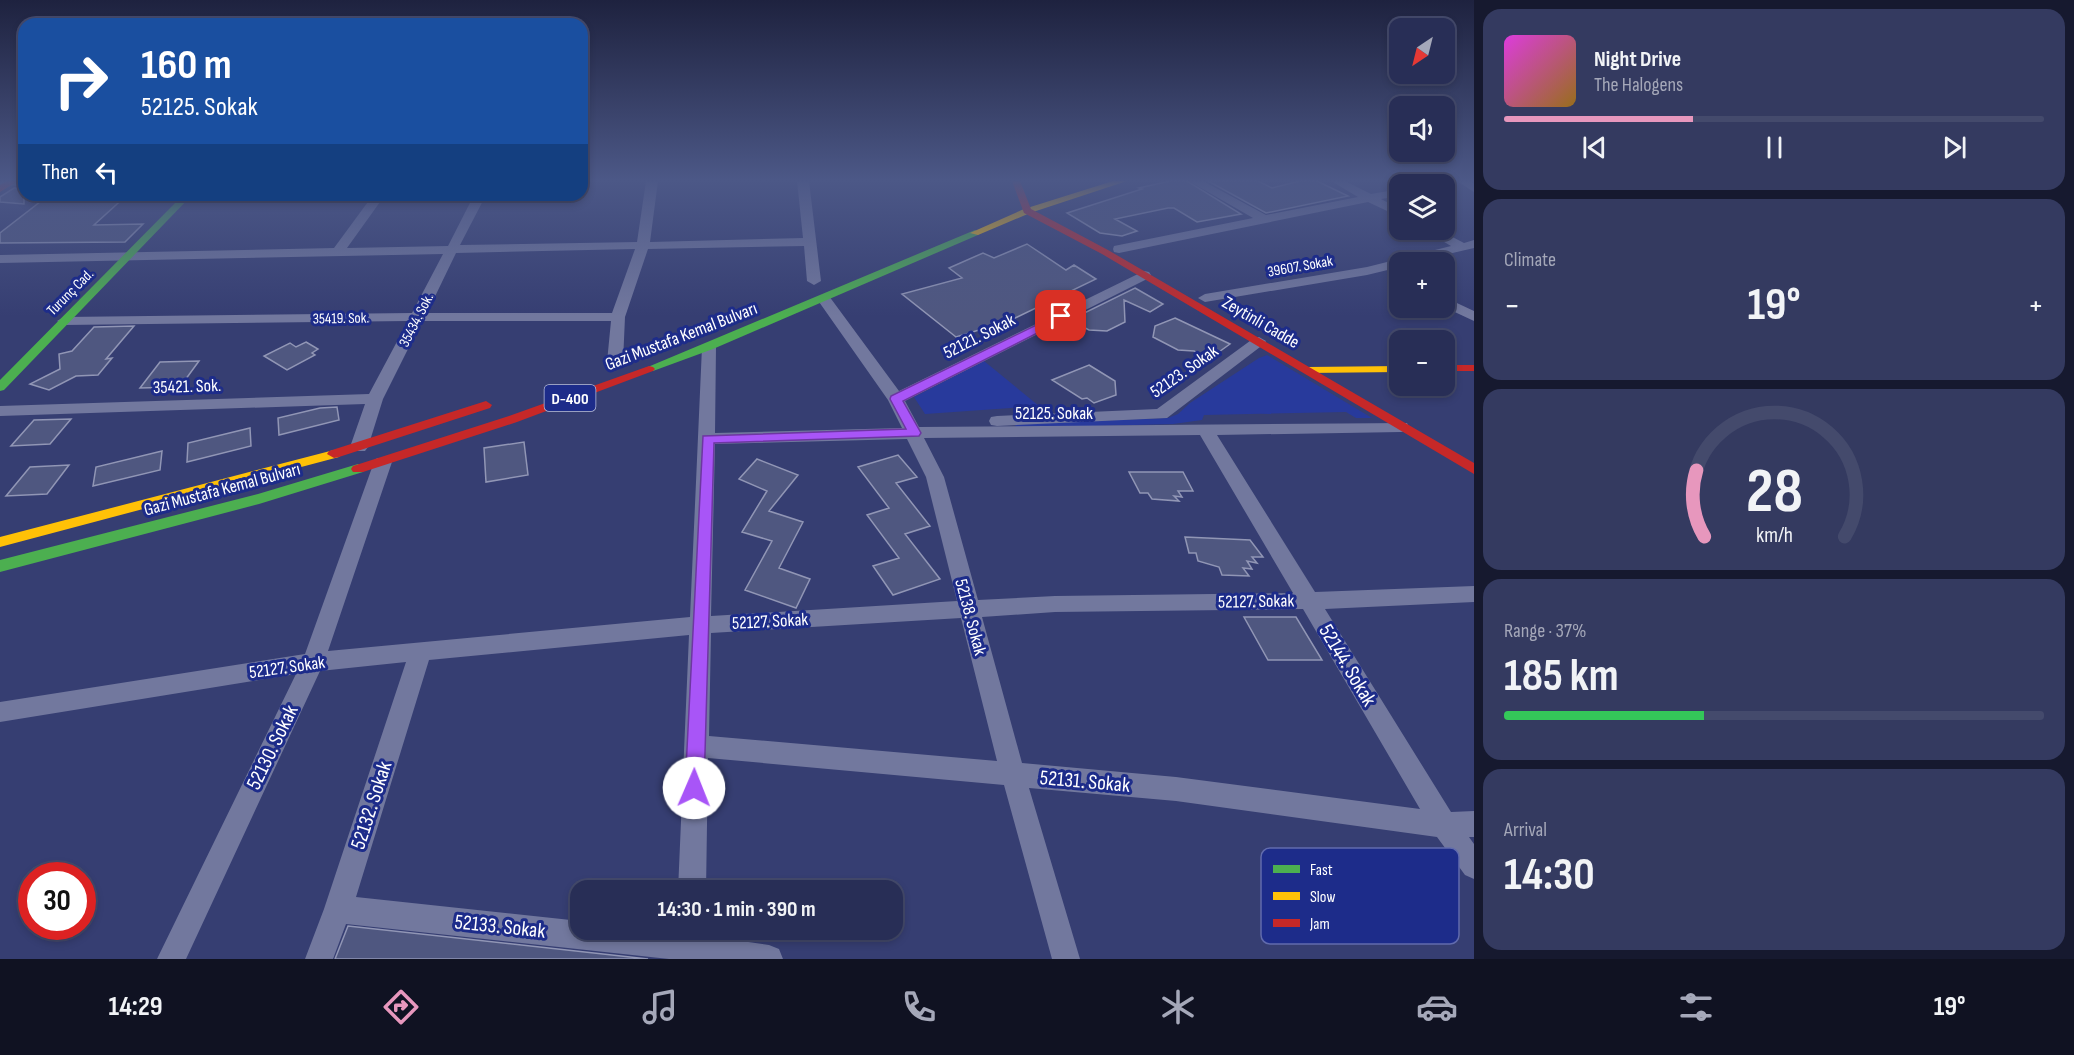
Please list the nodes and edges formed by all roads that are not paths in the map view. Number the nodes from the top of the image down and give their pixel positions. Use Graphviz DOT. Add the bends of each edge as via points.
graph roads {
  1 [pos="158,226"];
  2 [pos="356,226"];
  3 [pos="464,226"];
  4 [pos="646,226"];
  5 [pos="807,226"];
  6 [pos="983,226"];
  7 [pos="1055,226"];
  8 [pos="1077,226"];
  9 [pos="1226,226"];
  10 [pos="1452,240"];
  11 [pos="809,242"];
  12 [pos="643,244"];
  13 [pos="1470,248"];
  14 [pos="452,249"];
  15 [pos="1119,249"];
  16 [pos="338,251"];
  17 [pos="1451,252"];
  18 [pos="129,256"];
  19 [pos="0,259"];
  20 [pos="1389,266"];
  21 [pos="1383,267"];
  22 [pos="1389,270"];
  23 [pos="1144,275"];
  24 [pos="816,286"];
  25 [pos="1205,298"];
  26 [pos="1455,307"];
  27 [pos="418,316"];
  28 [pos="618,317"];
  29 [pos="1474,318"];
  30 [pos="64,321"];
  31 [pos="1259,341"];
  32 [pos="709,347"];
  33 [pos="615,362"];
  34 [pos="1455,368"];
  35 [pos="1474,368"];
  36 [pos="1307,369"];
  37 [pos="1329,369"];
  38 [pos="1389,369"];
  39 [pos="0,387"];
  40 [pos="375,399"];
  41 [pos="503,399"];
  42 [pos="896,399"];
  43 [pos="0,411"];
  44 [pos="1401,427"];
  45 [pos="912,429"];
  46 [pos="1206,431"];
  47 [pos="707,439"];
  48 [pos="359,447"];
  49 [pos="1474,453"];
  50 [pos="383,462"];
  51 [pos="1474,469"];
  52 [pos="0,542"];
  53 [pos="4,570"];
  54 [pos="1474,594"];
  55 [pos="1309,601"];
  56 [pos="969,609"];
  57 [pos="700,625"];
  58 [pos="421,651"];
  59 [pos="313,662"];
  60 [pos="0,712"];
  61 [pos="695,746"];
  62 [pos="1013,774"];
  63 [pos="1474,824"];
  64 [pos="1444,825"];
  65 [pos="1474,866"];
  66 [pos="692,880"];
  67 [pos="338,909"];
  68 [pos="690,945"];
  69 [pos="171,959"];
  70 [pos="320,959"];
  71 [pos="769,959"];
  72 [pos="1066,959"];
  1 -- 18 [label="main road, Turunç Cad."];
  2 -- 16 [label="street"];
  3 -- 14 [label="street, 35434. Sok."];
  4 -- 12 [label="street"];
  5 -- 11 [label="street"];
  6 -- 24 [label="main road, Gazi Mustafa Kemal Bulvarı / D-400"];
  7 -- 23 [label="main road, Zeytinli Cadde"];
  8 -- 15 [label="main road, Zeytinli Cadde"];
  9 -- 15 [label="street"];
  10 -- 13 [label="street"];
  11 -- 12 [label="street"];
  11 -- 24 [label="street"];
  12 -- 14 [label="street"];
  12 -- 28 [label="street"];
  13 -- 17 [label="street, 39607. Sokak"];
  14 -- 16 [label="street"];
  14 -- 27 [label="street, 35434. Sok."];
  15 -- 25 [label="main road, Zeytinli Cadde"];
  16 -- 18 [label="street"];
  18 -- 19 [label="street"];
  18 -- 30 [label="main road, Turunç Cad."];
  20 -- 21 [label="street, 39607. Sokak"];
  21 -- 22 [label="street"];
  21 -- 25 [label="street, 39607. Sokak"];
  23 -- 31 [label="main road, Zeytinli Cadde"];
  23 -- 42 [label="street, 52121. Sokak"];
  24 -- 32 [label="main road, Gazi Mustafa Kemal Bulvarı / D-400"];
  24 -- 42 [label="street, 52138. Sokak"];
  25 -- 37 [label="main road, Zeytinli Cadde"];
  26 -- 29 [label="street"];
  27 -- 28 [label="street, 35419. Sok."];
  27 -- 30 [label="street, 35419. Sok."];
  27 -- 40 [label="street, 35434. Sok."];
  28 -- 33 [label="street"];
  30 -- 39 [label="main road, Turunç Cad."];
  31 -- 36 [label="main road, Zeytinli Cadde"];
  31 -- 45 [label="street, 52123. Sokak" via="1161,414"];
  32 -- 47 [label="street"];
  32 -- 50 [label="main road, Gazi Mustafa Kemal Bulvarı / D-400"];
  34 -- 35 [label="main road"];
  36 -- 37 [label="main road"];
  36 -- 44 [label="main road, Zeytinli Cadde"];
  37 -- 38 [label="main road"];
  37 -- 49 [label="main road, Zeytinli Cadde"];
  40 -- 43 [label="street, 35421. Sok."];
  40 -- 48 [label="street, 35434. Sok."];
  41 -- 48 [label="main road, Gazi Mustafa Kemal Bulvarı"];
  42 -- 45 [label="street, 52138. Sokak"];
  44 -- 46 [label="street, 52125. Sokak"];
  44 -- 51 [label="main road, Zeytinli Cadde"];
  45 -- 46 [label="street, 52125. Sokak"];
  45 -- 47 [label="street, 52125. Sokak"];
  45 -- 56 [label="street, 52138. Sokak" via="935,477"];
  46 -- 55 [label="street, 52144. Sokak"];
  47 -- 57 [label="street"];
  48 -- 52 [label="main road, Gazi Mustafa Kemal Bulvarı"];
  50 -- 53 [label="main road, Gazi Mustafa Kemal Bulvarı / D-400"];
  50 -- 59 [label="street, 52130. Sokak"];
  54 -- 55 [label="street, 52127. Sokak"];
  55 -- 56 [label="street, 52127. Sokak"];
  55 -- 64 [label="street, 52144. Sokak"];
  56 -- 57 [label="street, 52127. Sokak"];
  56 -- 62 [label="street, 52138. Sokak"];
  57 -- 58 [label="street, 52127. Sokak"];
  57 -- 61 [label="street"];
  58 -- 59 [label="street, 52127. Sokak"];
  58 -- 67 [label="street, 52132. Sokak"];
  59 -- 60 [label="street, 52127. Sokak"];
  59 -- 69 [label="street, 52130. Sokak"];
  61 -- 62 [label="street, 52131. Sokak"];
  61 -- 66 [label="street"];
  62 -- 64 [label="street, 52131. Sokak" via="1176,789"];
  62 -- 72 [label="street, 52138. Sokak"];
  63 -- 64 [label="street, 52131. Sokak"];
  64 -- 65 [label="street, 52144. Sokak"];
  67 -- 68 [label="street, 52133. Sokak"];
  67 -- 70 [label="street, 52132. Sokak"];
  68 -- 71 [label="street, 52133. Sokak"];
}
